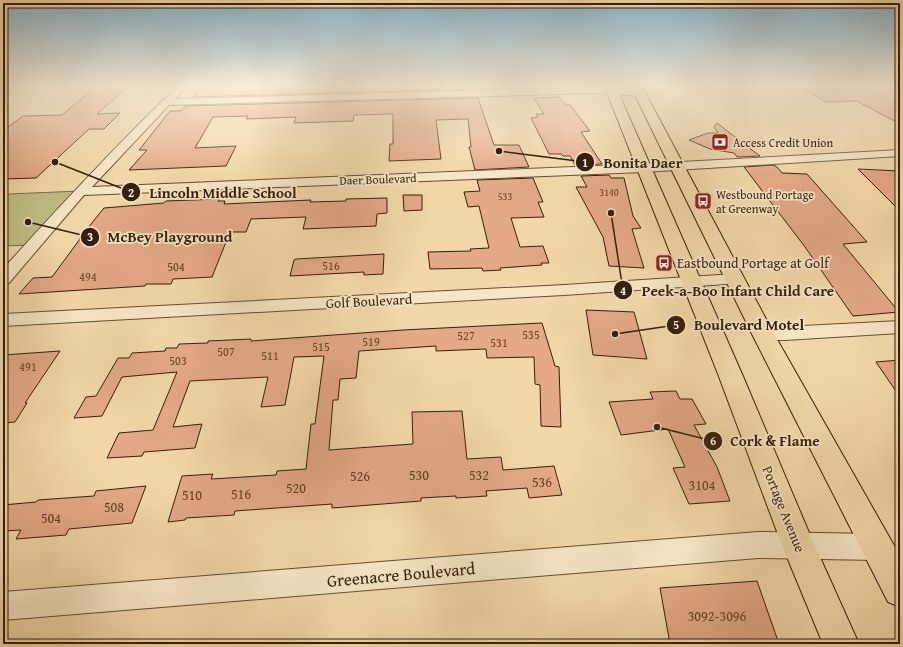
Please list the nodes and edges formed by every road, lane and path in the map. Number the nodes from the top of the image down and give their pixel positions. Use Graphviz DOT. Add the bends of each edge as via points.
graph roads {
  1 [pos="153,115"];
  2 [pos="619,115"];
  3 [pos="651,115"];
  4 [pos="900,153"];
  5 [pos="677,165"];
  6 [pos="644,168"];
  7 [pos="80,191"];
  8 [pos="3,279"];
  9 [pos="735,279"];
  10 [pos="692,282"];
  11 [pos="3,320"];
  12 [pos="900,327"];
  13 [pos="763,334"];
  14 [pos="798,545"];
  15 [pos="878,547"];
  16 [pos="900,590"];
  17 [pos="3,606"];
  18 [pos="841,644"];
  1 -- 7 [label="street"];
  2 -- 6 [label="highway, Portage Avenue"];
  3 -- 5 [label="highway"];
  4 -- 5 [label="street, Daer Boulevard"];
  5 -- 6 [label="street, Daer Boulevard"];
  5 -- 9 [label="highway"];
  6 -- 7 [label="street, Daer Boulevard"];
  6 -- 10 [label="highway, Portage Avenue"];
  7 -- 8 [label="street"];
  9 -- 10 [label="street, Golf Boulevard"];
  9 -- 13 [label="highway"];
  10 -- 11 [label="street, Golf Boulevard"];
  10 -- 14 [label="highway, Portage Avenue"];
  12 -- 13 [label="street"];
  13 -- 15 [label="highway"];
  14 -- 15 [label="street, Greenacre Boulevard"];
  14 -- 17 [label="street, Greenacre Boulevard" via="758,545"];
  14 -- 18 [label="highway, Portage Avenue"];
  15 -- 16 [label="highway"];
}
